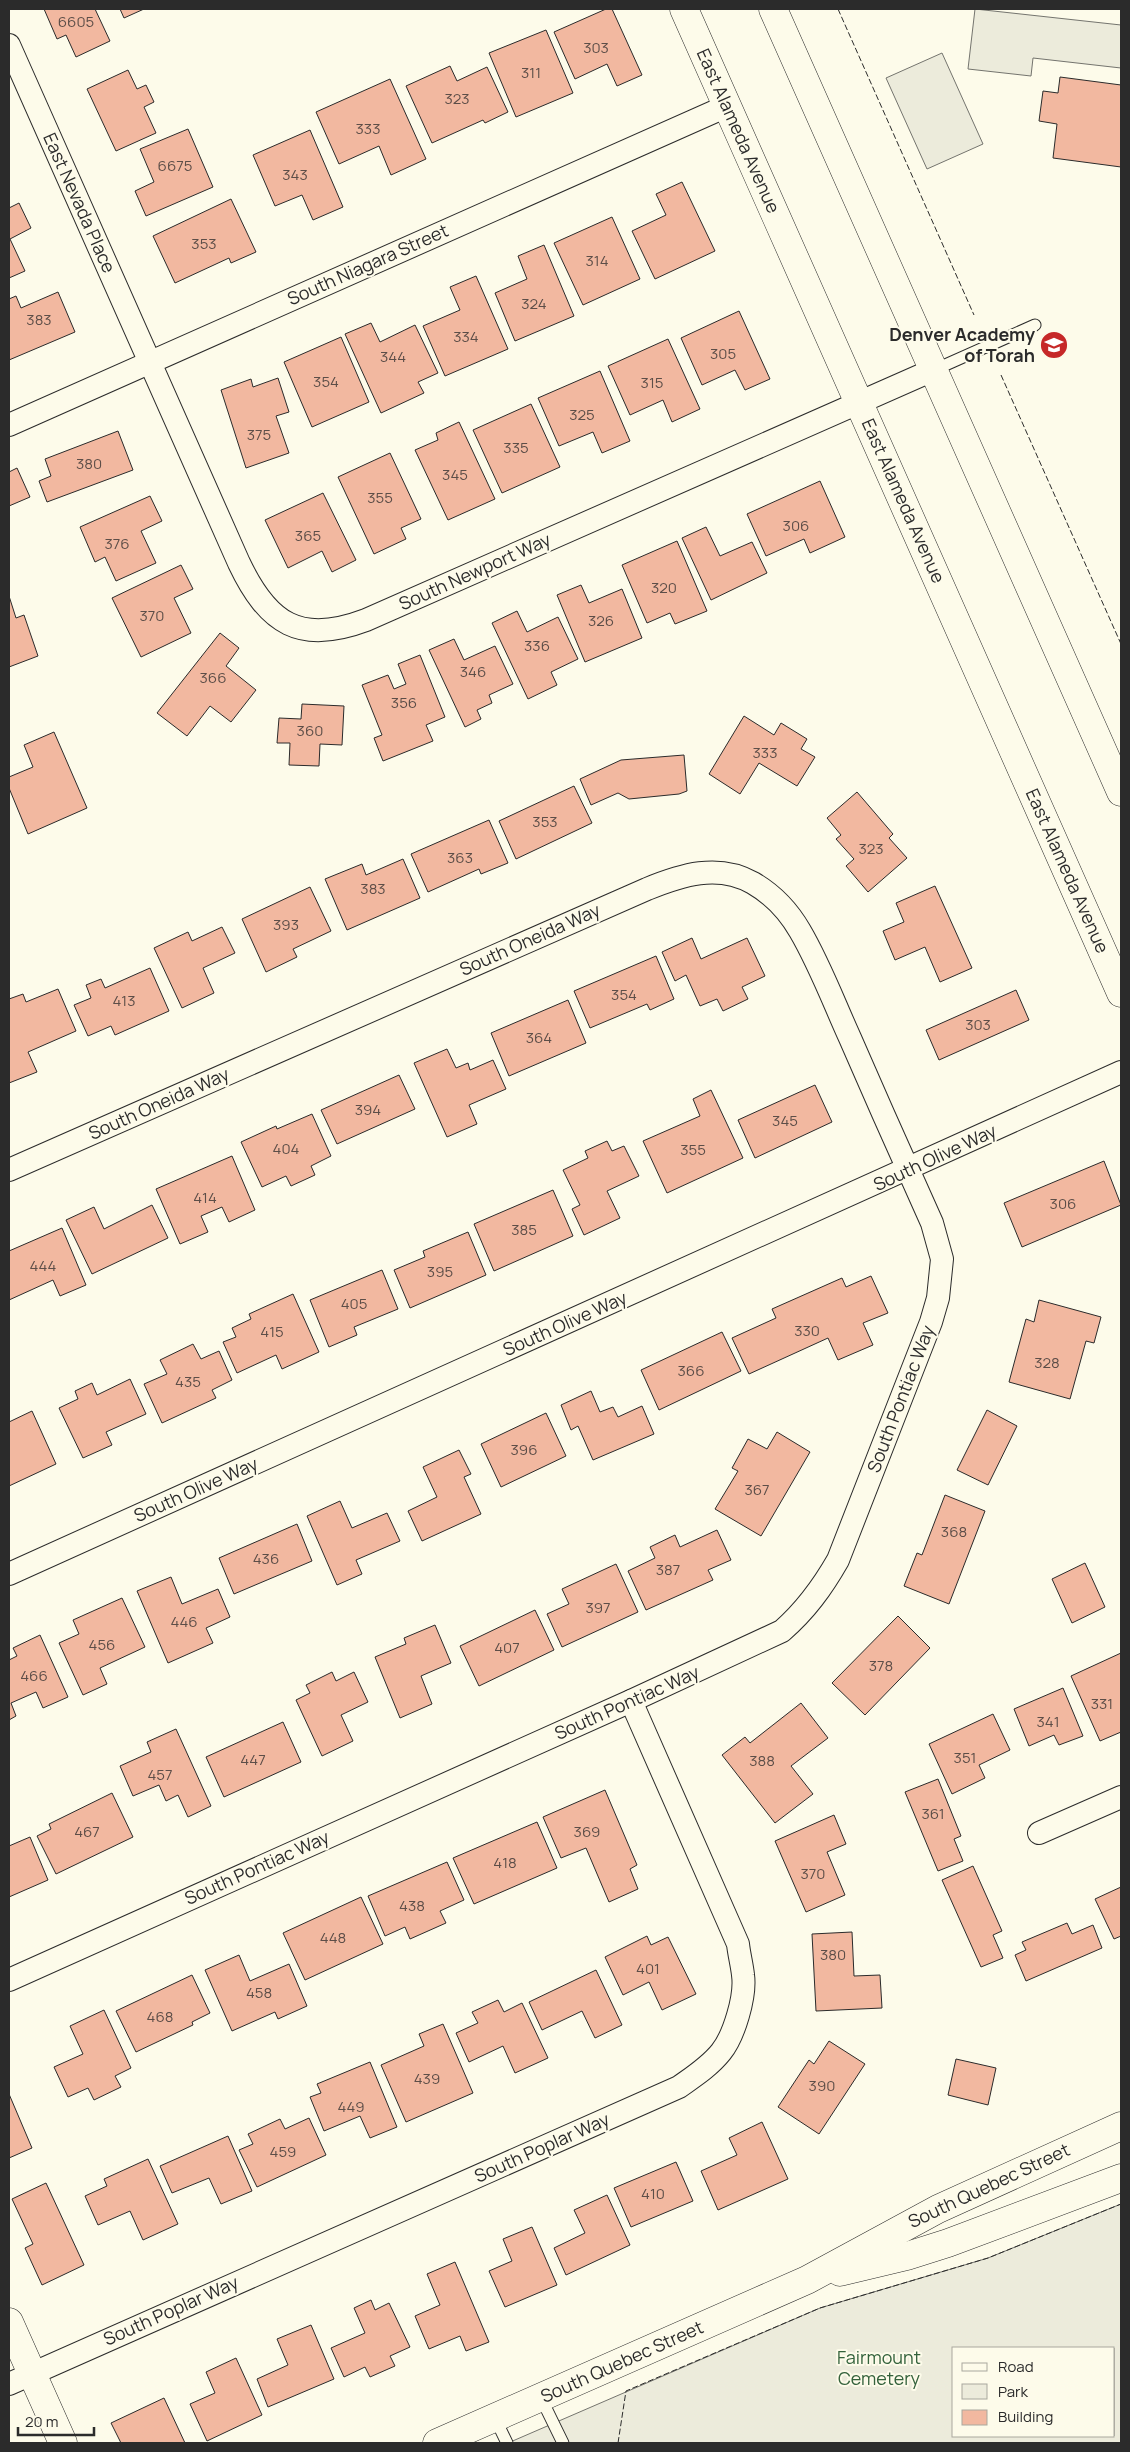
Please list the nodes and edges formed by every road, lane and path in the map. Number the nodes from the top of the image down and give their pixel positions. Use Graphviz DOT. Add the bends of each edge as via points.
graph roads {
  1 [pos="684,9"];
  2 [pos="773,9"];
  3 [pos="9,44"];
  4 [pos="727,106"];
  5 [pos="1035,325"];
  6 [pos="150,362"];
  7 [pos="934,370"];
  8 [pos="859,404"];
  9 [pos="9,425"];
  10 [pos="1116,765"];
  11 [pos="1121,792"];
  12 [pos="1121,993"];
  13 [pos="1121,1072"];
  14 [pos="9,1170"];
  15 [pos="908,1170"];
  16 [pos="9,1574"];
  17 [pos="631,1701"];
  18 [pos="1121,1797"];
  19 [pos="1039,1833"];
  20 [pos="9,1980"];
  21 [pos="1121,2126"];
  22 [pos="1121,2178"];
  23 [pos="807,2280"];
  24 [pos="9,2322"];
  25 [pos="20,2378"];
  26 [pos="540,2397"];
  27 [pos="495,2418"];
  28 [pos="63,2443"];
  29 [pos="436,2443"];
  30 [pos="507,2443"];
  31 [pos="563,2443"];
  1 -- 4 [label="main road, East Alameda Avenue"];
  2 -- 7 [label="main road"];
  3 -- 6 [label="street, East Nevada Place"];
  4 -- 6 [label="street, South Niagara Street"];
  4 -- 8 [label="main road, East Alameda Avenue"];
  5 -- 7 [label="lane"];
  6 -- 8 [label="street, South Newport Way" via="248,582 279,619 294,628 316,631 338,629 366,620"];
  6 -- 9 [label="street, South Niagara Street"];
  7 -- 8 [label="street, South Newport Way"];
  7 -- 10 [label="main road"];
  8 -- 12 [label="main road, East Alameda Avenue"];
  10 -- 11 [label="main road"];
  13 -- 15 [label="street, South Olive Way"];
  14 -- 15 [label="street, South Oneida Way" via="647,888 704,871 752,882 776,900 800,930"];
  15 -- 16 [label="street, South Olive Way"];
  15 -- 17 [label="street, South Pontiac Way" via="940,1247 941,1286 932,1322 838,1560 822,1588 782,1631"];
  17 -- 20 [label="street, South Pontiac Way"];
  17 -- 25 [label="street, South Poplar Way" via="738,1944 744,1976 740,2005 732,2032 721,2052 704,2070 679,2087"];
  18 -- 19 [label="street"];
  21 -- 23 [label="main road, South Quebec Street" via="938,2209"];
  22 -- 23 [label="main road, South Quebec Street" via="948,2243"];
  23 -- 26 [label="main road, South Quebec Street"];
  24 -- 25 [label="main road"];
  25 -- 28 [label="main road"];
  26 -- 27 [label="main road, South Quebec Street"];
  26 -- 31 [label="lane"];
  27 -- 29 [label="main road, South Quebec Street"];
  27 -- 30 [label="lane"];
}
